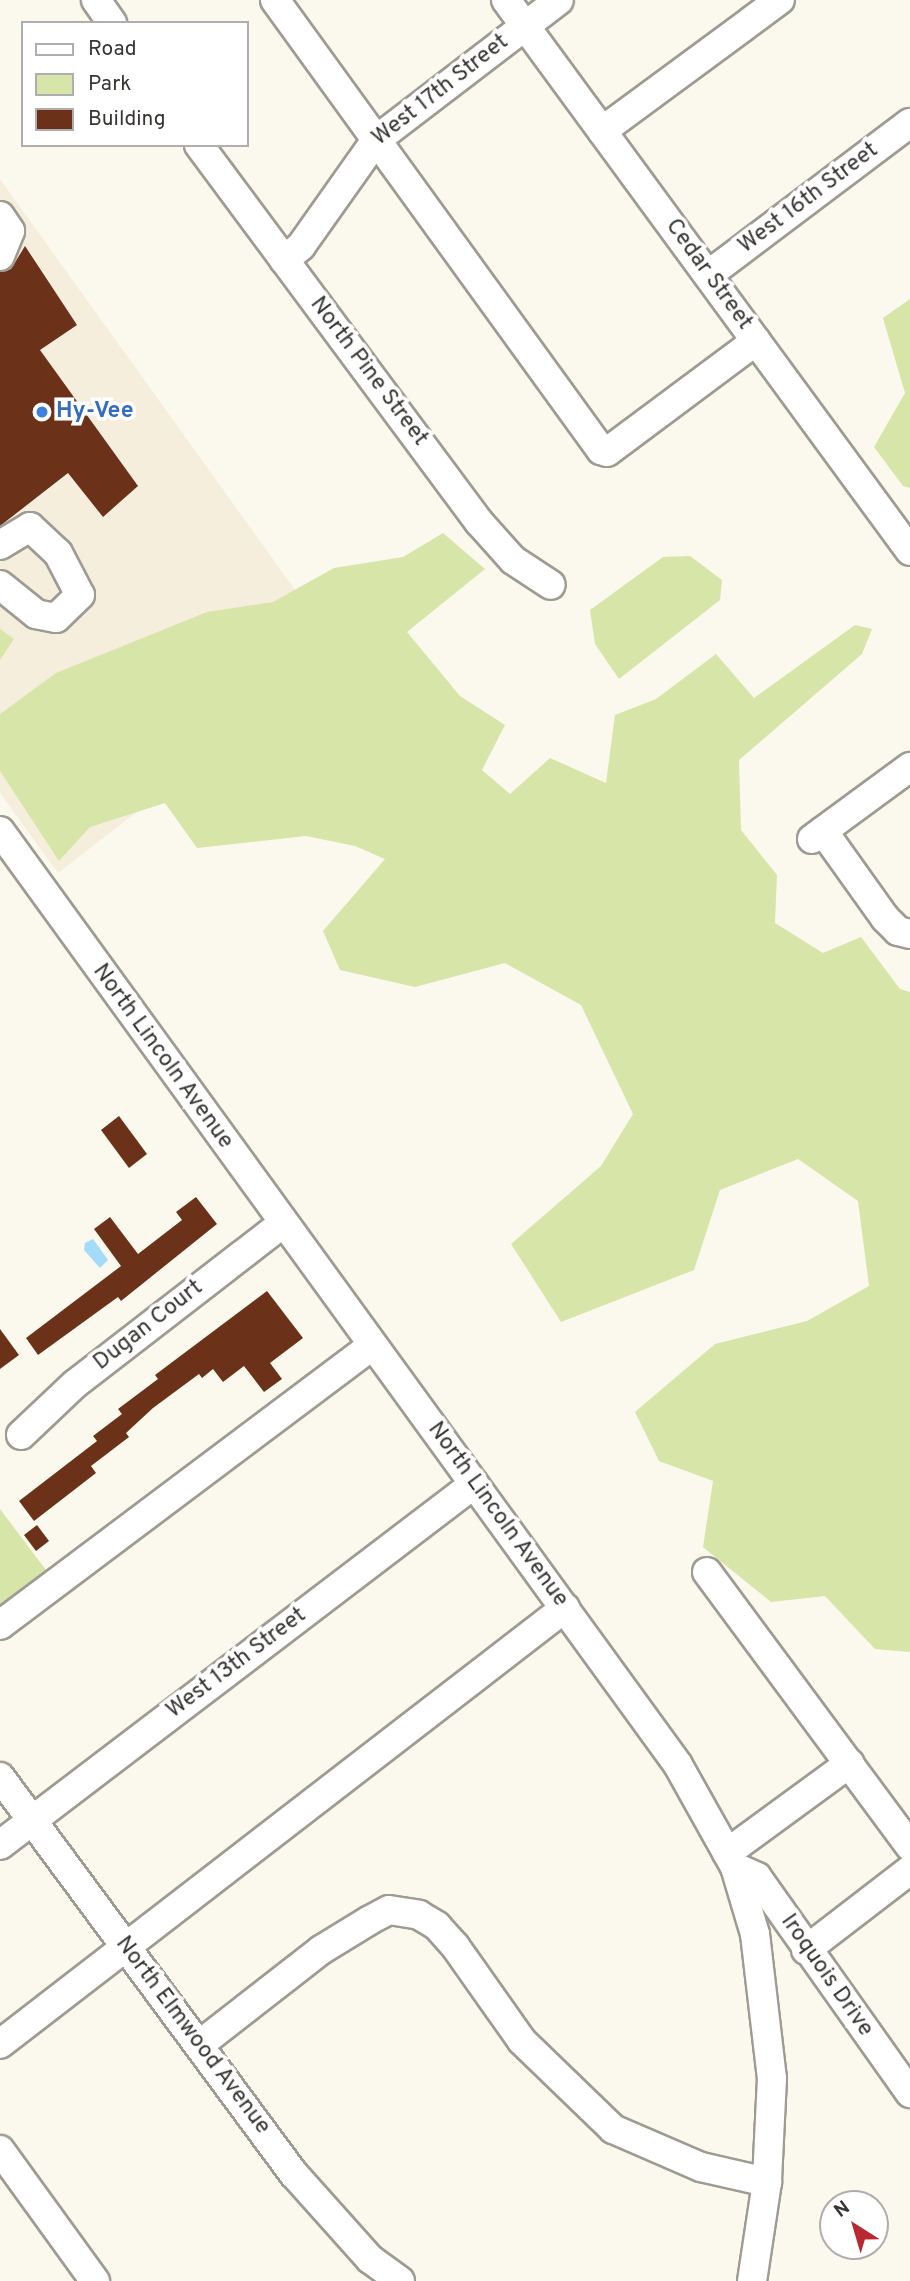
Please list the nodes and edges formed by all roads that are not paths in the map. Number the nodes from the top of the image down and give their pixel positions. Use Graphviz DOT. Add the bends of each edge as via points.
graph roads {
  1 [pos="96,0"];
  2 [pos="275,0"];
  3 [pos="506,0"];
  4 [pos="559,0"];
  5 [pos="780,0"];
  6 [pos="111,21"];
  7 [pos="524,26"];
  8 [pos="910,122"];
  9 [pos="602,131"];
  10 [pos="376,140"];
  11 [pos="200,147"];
  12 [pos="0,216"];
  13 [pos="0,256"];
  14 [pos="284,260"];
  15 [pos="708,275"];
  16 [pos="756,341"];
  17 [pos="0,545"];
  18 [pos="910,551"];
  19 [pos="0,585"];
  20 [pos="551,585"];
  21 [pos="910,767"];
  22 [pos="0,831"];
  23 [pos="910,934"];
  24 [pos="282,1224"];
  25 [pos="372,1346"];
  26 [pos="22,1435"];
  27 [pos="474,1484"];
  28 [pos="707,1572"];
  29 [pos="565,1608"];
  30 [pos="0,1625"];
  31 [pos="849,1763"];
  32 [pos="0,1777"];
  33 [pos="30,1820"];
  34 [pos="0,1845"];
  35 [pos="910,1846"];
  36 [pos="731,1860"];
  37 [pos="910,1870"];
  38 [pos="127,1948"];
  39 [pos="806,1950"];
  40 [pos="0,2044"];
  41 [pos="199,2045"];
  42 [pos="901,2061"];
  43 [pos="910,2093"];
  44 [pos="0,2150"];
  45 [pos="767,2182"];
  46 [pos="95,2281"];
  47 [pos="400,2281"];
  48 [pos="752,2281"];
  1 -- 6 [label="street"];
  2 -- 10 [label="street"];
  3 -- 7 [label="street, Cedar Street"];
  4 -- 7 [label="street, West 17th Street"];
  5 -- 9 [label="street"];
  7 -- 9 [label="street, Cedar Street"];
  7 -- 10 [label="street, West 17th Street"];
  8 -- 15 [label="street, West 16th Street"];
  9 -- 15 [label="street, Cedar Street"];
  10 -- 14 [label="street, West 17th Street" via="301,246"];
  10 -- 16 [label="street" via="601,450 607,452"];
  11 -- 14 [label="street, North Pine Street"];
  12 -- 13 [label="street" via="10,231"];
  14 -- 20 [label="street, North Pine Street" via="479,522 513,560"];
  15 -- 16 [label="street, Cedar Street"];
  16 -- 18 [label="street, Cedar Street"];
  17 -- 19 [label="street" via="30,527 58,553 80,595 56,618 36,614"];
  21 -- 23 [label="street" via="818,835 885,918 898,931"];
  22 -- 24 [label="street, North Lincoln Avenue"];
  24 -- 25 [label="street, North Lincoln Avenue"];
  24 -- 26 [label="street, Dugan Court" via="75,1384"];
  25 -- 27 [label="street, North Lincoln Avenue"];
  25 -- 30 [label="street"];
  27 -- 29 [label="street, North Lincoln Avenue"];
  27 -- 33 [label="street, West 13th Street"];
  28 -- 31 [label="street"];
  29 -- 36 [label="street, North Lincoln Avenue" via="678,1765"];
  29 -- 38 [label="street"];
  31 -- 35 [label="street"];
  31 -- 36 [label="street"];
  32 -- 33 [label="street, North Elmwood Avenue"];
  33 -- 34 [label="street, West 13th Street"];
  33 -- 38 [label="street, North Elmwood Avenue"];
  36 -- 39 [label="street, Iroquois Drive" via="757,1877"];
  36 -- 45 [label="street, North Lincoln Avenue" via="755,1934 768,2011 772,2078"];
  37 -- 39 [label="street"];
  38 -- 40 [label="street"];
  38 -- 41 [label="street, North Elmwood Avenue"];
  39 -- 42 [label="street, Iroquois Drive"];
  41 -- 45 [label="street" via="321,1950 370,1920 389,1910 419,1915 455,1946 522,2041 612,2129 701,2166"];
  41 -- 47 [label="street, North Elmwood Avenue" via="293,2174 370,2259"];
  42 -- 43 [label="street, Iroquois Drive"];
  44 -- 46 [label="street"];
  45 -- 48 [label="street, North Lincoln Avenue"];
}
